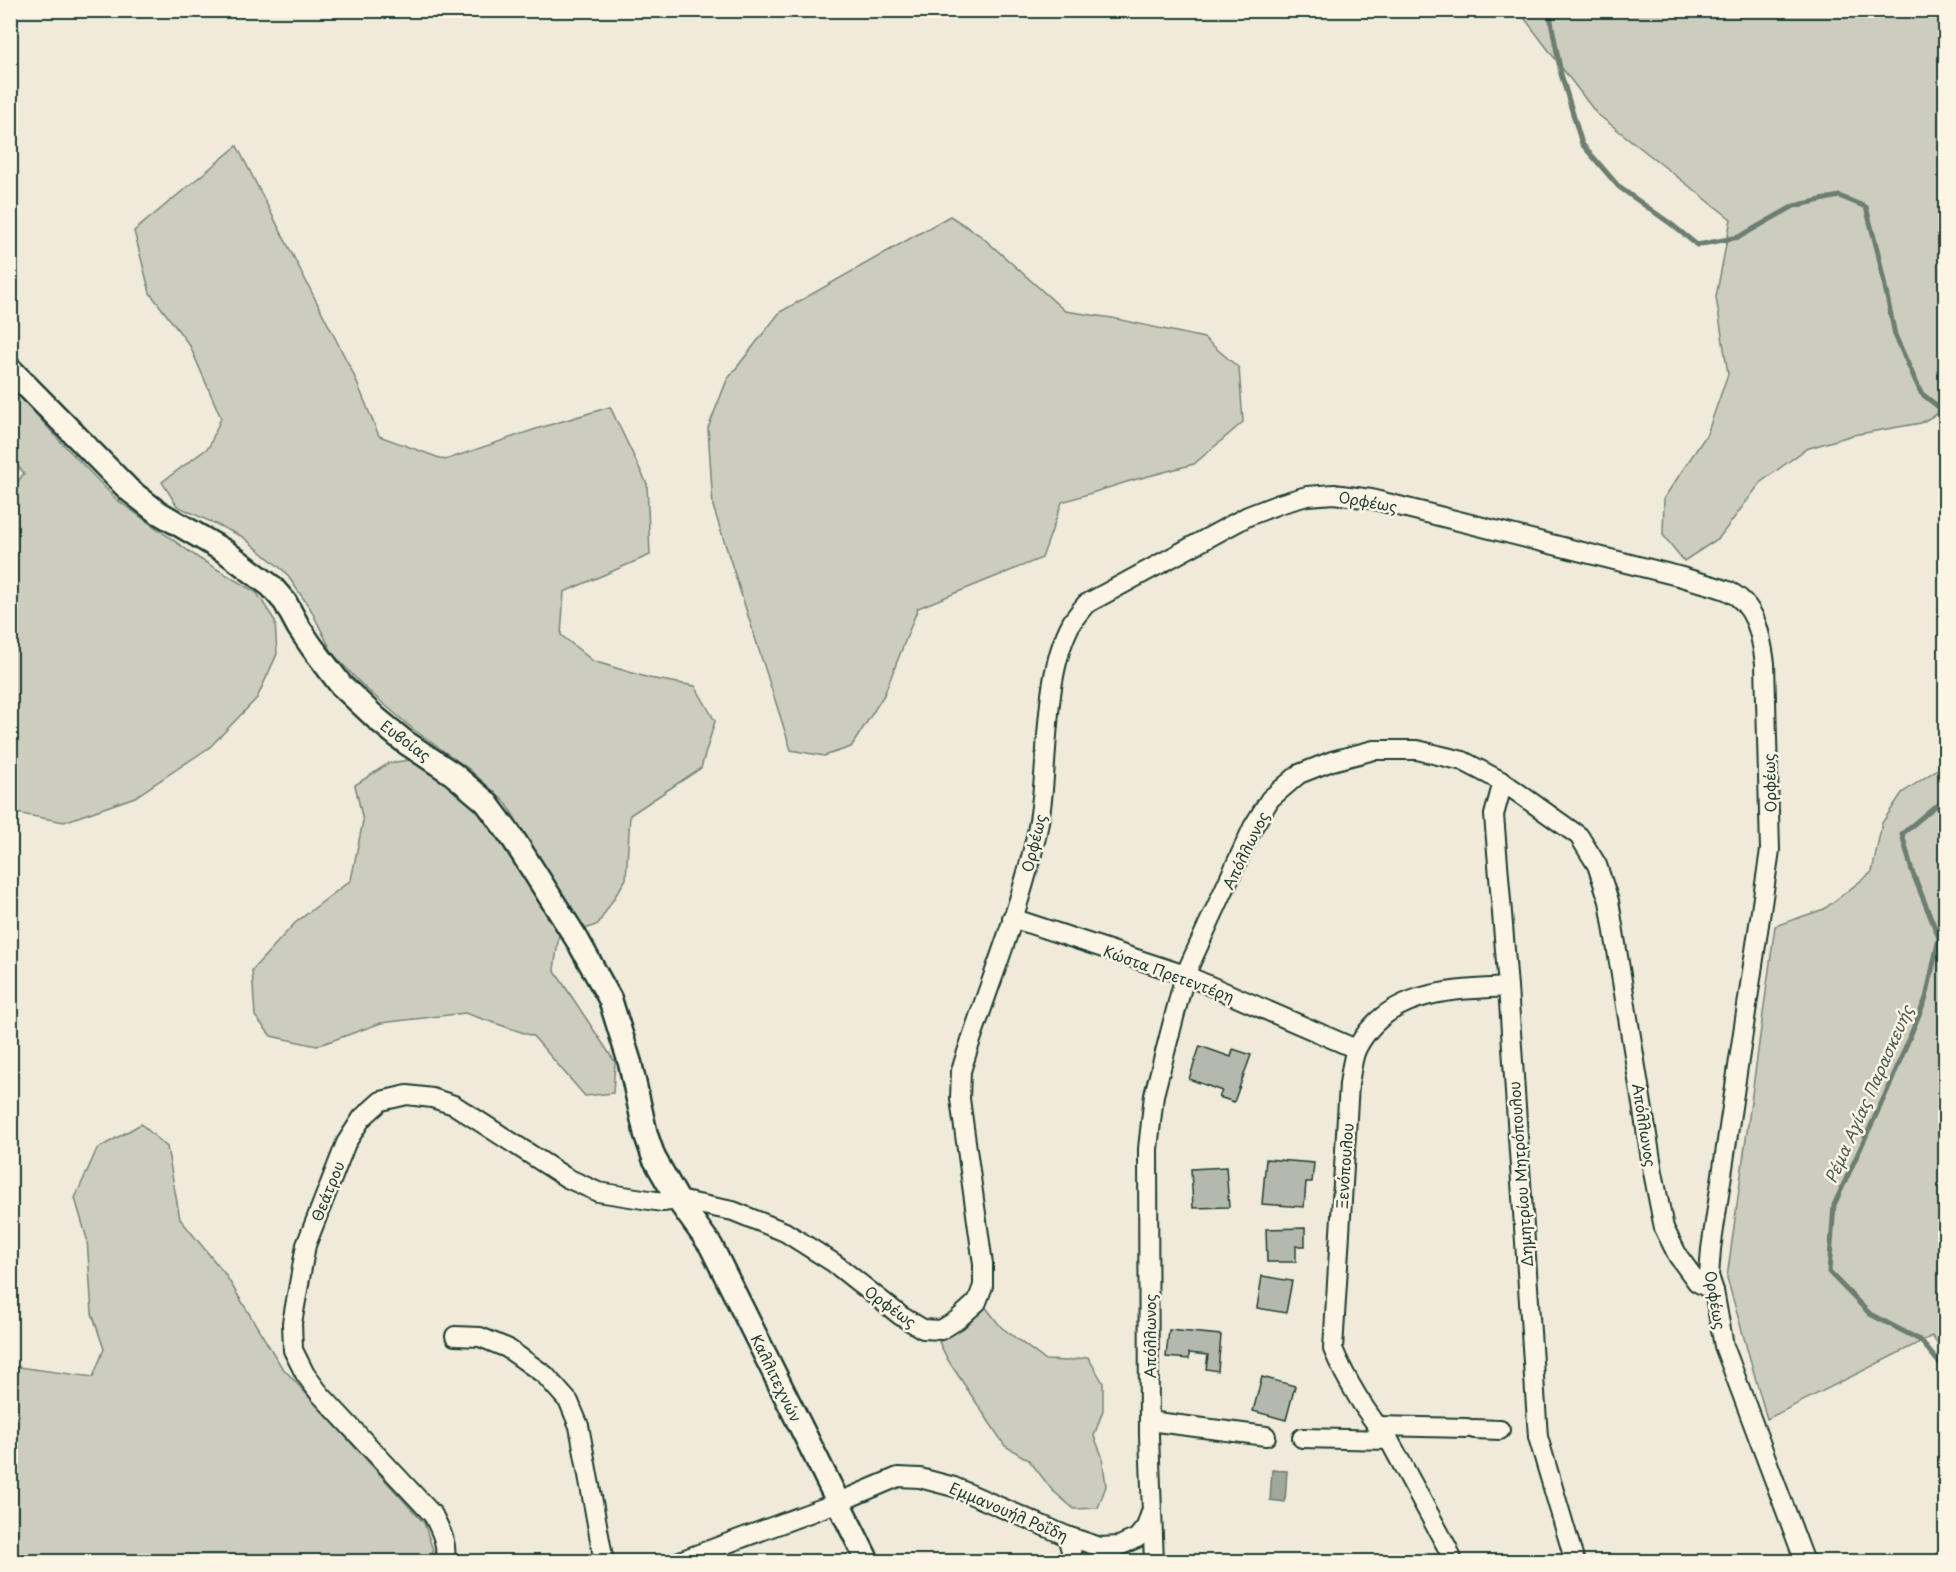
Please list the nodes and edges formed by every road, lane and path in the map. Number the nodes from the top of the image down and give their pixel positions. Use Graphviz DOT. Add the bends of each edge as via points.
graph roads {
  1 [pos="10,369"];
  2 [pos="1503,782"];
  3 [pos="1012,918"];
  4 [pos="1185,975"];
  5 [pos="1508,987"];
  6 [pos="1356,1049"];
  7 [pos="678,1200"];
  8 [pos="1714,1291"];
  9 [pos="455,1336"];
  10 [pos="1149,1422"];
  11 [pos="1500,1430"];
  12 [pos="1383,1433"];
  13 [pos="1266,1436"];
  14 [pos="1302,1438"];
  15 [pos="839,1502"];
  16 [pos="1153,1506"];
  17 [pos="1067,1536"];
  18 [pos="444,1562"];
  19 [pos="604,1562"];
  20 [pos="677,1562"];
  21 [pos="868,1562"];
  22 [pos="1074,1562"];
  23 [pos="1154,1562"];
  24 [pos="1453,1562"];
  25 [pos="1575,1562"];
  26 [pos="1805,1562"];
  1 -- 7 [label="street, Ευβοίας" via="129,490 271,586 341,685 391,730 486,802 578,941 610,999 646,1135"];
  2 -- 4 [label="street, Απόλλωνος" via="1462,761 1417,750 1374,750 1299,774 1270,799 1253,827"];
  2 -- 5 [label="street, Δημητρίου Μητρόπουλου" via="1494,815"];
  2 -- 8 [label="street, Απόλλωνος" via="1579,836 1597,865 1609,901 1664,1228 1678,1257 1697,1282"];
  3 -- 4 [label="street, Κώστα Πρετεντέρη"];
  3 -- 7 [label="street, Ορφέως" via="961,1071 960,1099 983,1286 977,1302 957,1320 941,1330 923,1329 785,1232 733,1211"];
  3 -- 8 [label="street, Ορφέως" via="1036,838 1053,682 1072,623 1086,604 1248,516 1307,496 1334,494 1371,499 1728,591 1743,601 1761,636 1770,850 1710,1249 1709,1276"];
  4 -- 6 [label="street, Κώστα Πρετεντέρη"];
  4 -- 10 [label="street, Απόλλωνος" via="1150,1121"];
  5 -- 6 [label="street, Ξενόπουλου" via="1430,994 1396,1007 1375,1023"];
  5 -- 25 [label="street, Δημητρίου Μητρόπουλου" via="1538,1437"];
  6 -- 12 [label="street, Ξενόπουλου" via="1349,1084 1333,1349"];
  7 -- 15 [label="street, Καλλιτεχνών" via="711,1245"];
  7 -- 18 [label="street, Θεάτρου" via="662,1202 598,1192 567,1178 454,1105 432,1098 407,1095 381,1101 362,1119 346,1143 306,1245 292,1323 293,1350 320,1394 433,1515 442,1533"];
  8 -- 26 [label="street, Ορφέως" via="1724,1346"];
  9 -- 19 [label="street" via="480,1337 507,1348 545,1376 568,1402 579,1426"];
  10 -- 13 [label="street"];
  10 -- 16 [label="street, Απόλλωνος"];
  11 -- 12 [label="street"];
  12 -- 14 [label="street"];
  12 -- 24 [label="street, Ξενόπουλου"];
  15 -- 17 [label="street, Εμμανουήλ Ροΐδη" via="898,1478 920,1478 954,1487"];
  15 -- 20 [label="street, Εμμανουήλ Ροΐδη"];
  15 -- 21 [label="street, Καλλιτεχνών"];
  16 -- 17 [label="street, Εμμανουήλ Ροΐδη" via="1146,1527 1137,1538 1119,1546 1100,1547"];
  16 -- 23 [label="street, Απόλλωνος"];
  17 -- 22 [label="street"];
}
